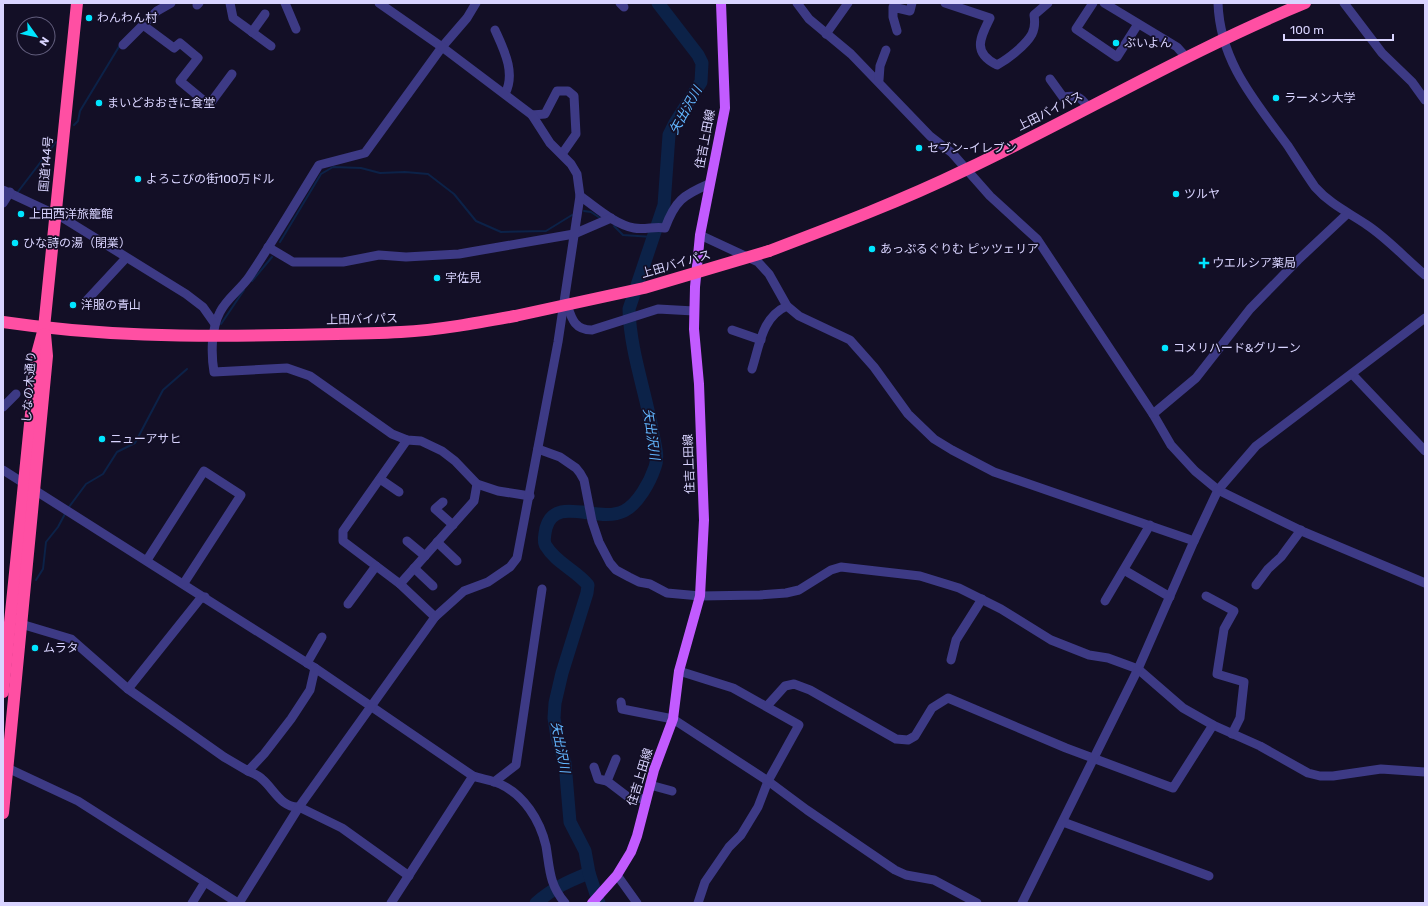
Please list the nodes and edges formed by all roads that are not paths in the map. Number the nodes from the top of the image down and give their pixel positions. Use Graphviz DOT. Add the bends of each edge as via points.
graph roads {
  1 [pos="77,3"];
  2 [pos="171,3"];
  3 [pos="230,3"];
  4 [pos="284,3"];
  5 [pos="379,3"];
  6 [pos="476,3"];
  7 [pos="721,3"];
  8 [pos="797,3"];
  9 [pos="848,3"];
  10 [pos="912,3"];
  11 [pos="945,3"];
  12 [pos="1048,3"];
  13 [pos="1092,3"];
  14 [pos="1104,3"];
  15 [pos="1218,3"];
  16 [pos="1305,3"];
  17 [pos="1344,3"];
  18 [pos="965,6"];
  19 [pos="265,14"];
  20 [pos="1138,24"];
  21 [pos="143,25"];
  22 [pos="296,29"];
  23 [pos="495,30"];
  24 [pos="896,31"];
  25 [pos="252,32"];
  26 [pos="826,34"];
  27 [pos="1223,39"];
  28 [pos="123,45"];
  29 [pos="271,46"];
  30 [pos="442,47"];
  31 [pos="886,50"];
  32 [pos="1186,57"];
  33 [pos="232,74"];
  34 [pos="1050,79"];
  35 [pos="879,80"];
  36 [pos="504,94"];
  37 [pos="1425,100"];
  38 [pos="1088,107"];
  39 [pos="532,115"];
  40 [pos="562,154"];
  41 [pos="966,170"];
  42 [pos="709,184"];
  43 [pos="6,191"];
  44 [pos="580,196"];
  45 [pos="3,203"];
  46 [pos="1347,214"];
  47 [pos="56,215"];
  48 [pos="611,218"];
  49 [pos="574,234"];
  50 [pos="700,235"];
  51 [pos="268,247"];
  52 [pos="126,258"];
  53 [pos="1425,275"];
  54 [pos="564,295"];
  55 [pos="87,300"];
  56 [pos="787,306"];
  57 [pos="694,311"];
  58 [pos="1425,318"];
  59 [pos="3,322"];
  60 [pos="215,324"];
  61 [pos="44,328"];
  62 [pos="732,330"];
  63 [pos="214,336"];
  64 [pos="761,340"];
  65 [pos="752,369"];
  66 [pos="1352,374"];
  67 [pos="16,394"];
  68 [pos="3,408"];
  69 [pos="1153,414"];
  70 [pos="407,440"];
  71 [pos="538,449"];
  72 [pos="1425,451"];
  73 [pos="3,470"];
  74 [pos="380,479"];
  75 [pos="477,484"];
  76 [pos="29,487"];
  77 [pos="1218,490"];
  78 [pos="399,492"];
  79 [pos="530,496"];
  80 [pos="443,502"];
  81 [pos="453,525"];
  82 [pos="1150,525"];
  83 [pos="1301,530"];
  84 [pos="407,541"];
  85 [pos="1194,541"];
  86 [pos="437,542"];
  87 [pos="425,556"];
  88 [pos="147,560"];
  89 [pos="457,561"];
  90 [pos="376,566"];
  91 [pos="414,568"];
  92 [pos="1124,570"];
  93 [pos="184,583"];
  94 [pos="1425,583"];
  95 [pos="400,584"];
  96 [pos="1256,585"];
  97 [pos="434,586"];
  98 [pos="542,589"];
  99 [pos="700,596"];
  100 [pos="1206,596"];
  101 [pos="205,597"];
  102 [pos="1170,597"];
  103 [pos="982,599"];
  104 [pos="1105,601"];
  105 [pos="348,604"];
  106 [pos="435,617"];
  107 [pos="21,624"];
  108 [pos="322,637"];
  109 [pos="951,660"];
  110 [pos="311,665"];
  111 [pos="1138,668"];
  112 [pos="679,671"];
  113 [pos="128,689"];
  114 [pos="3,692"];
  115 [pos="621,702"];
  116 [pos="767,706"];
  117 [pos="370,707"];
  118 [pos="673,719"];
  119 [pos="1213,725"];
  120 [pos="1232,734"];
  121 [pos="1095,757"];
  122 [pos="616,759"];
  123 [pos="5,766"];
  124 [pos="594,767"];
  125 [pos="248,771"];
  126 [pos="1425,772"];
  127 [pos="473,776"];
  128 [pos="607,781"];
  129 [pos="768,781"];
  130 [pos="494,782"];
  131 [pos="650,785"];
  132 [pos="672,791"];
  133 [pos="646,799"];
  134 [pos="299,807"];
  135 [pos="3,813"];
  136 [pos="1063,822"];
  137 [pos="617,875"];
  138 [pos="409,876"];
  139 [pos="1209,876"];
  140 [pos="206,882"];
  141 [pos="592,902"];
  142 [pos="1025,902"];
  143 [pos="192,903"];
  144 [pos="239,903"];
  145 [pos="391,903"];
  146 [pos="566,903"];
  147 [pos="637,903"];
  148 [pos="698,903"];
  149 [pos="977,903"];
  1 -- 47 [label="highway, 国道144号"];
  2 -- 21 [label="street" via="157,11"];
  3 -- 25 [label="street" via="233,18"];
  4 -- 22 [label="street"];
  5 -- 30 [label="street"];
  6 -- 30 [label="street" via="467,18"];
  7 -- 42 [label="main road, 住吉上田線" via="725,108"];
  8 -- 26 [label="street" via="809,19"];
  9 -- 26 [label="street"];
  10 -- 24 [label="street" via="910,11 894,7 892,17"];
  11 -- 18 [label="street"];
  12 -- 18 [label="street" via="1034,15 1035,25 1032,34 1007,60 997,65 989,61 979,44 990,18"];
  13 -- 20 [label="street" via="1076,29 1117,57"];
  14 -- 20 [label="street"];
  15 -- 27 [label="street" via="1218,18"];
  16 -- 27 [label="highway, 上田バイパス"];
  17 -- 37 [label="street" via="1382,53 1412,82"];
  19 -- 25 [label="street"];
  20 -- 32 [label="street" via="1178,47"];
  21 -- 28 [label="street"];
  21 -- 33 [label="street" via="174,48 180,43 198,58 180,81 209,105"];
  23 -- 36 [label="street" via="510,69"];
  25 -- 29 [label="street"];
  26 -- 35 [label="street"];
  27 -- 32 [label="highway, 上田バイパス"];
  27 -- 46 [label="street" via="1240,80 1315,187 1327,200"];
  30 -- 36 [label="street"];
  30 -- 51 [label="street" via="364,153 319,165"];
  31 -- 35 [label="street" via="880,66"];
  32 -- 38 [label="highway, 上田バイパス"];
  34 -- 38 [label="street" via="1063,97 1077,95"];
  35 -- 41 [label="street"];
  36 -- 39 [label="street"];
  38 -- 41 [label="highway, 上田バイパス"];
  39 -- 40 [label="street" via="550,143"];
  39 -- 40 [label="street" via="545,114 557,90 568,91 574,96 576,134"];
  40 -- 44 [label="street" via="577,174"];
  41 -- 63 [label="highway, 上田バイパス, bridge" via="858,218 769,251 644,288 472,324 402,332"];
  41 -- 69 [label="street" via="1037,239"];
  42 -- 48 [label="street" via="685,195 671,212 665,228 634,228"];
  42 -- 50 [label="main road, 住吉上田線"];
  43 -- 45 [label="street"];
  43 -- 47 [label="street"];
  44 -- 48 [label="street"];
  44 -- 49 [label="street"];
  46 -- 53 [label="street" via="1366,224"];
  46 -- 69 [label="street" via="1250,309 1196,378"];
  47 -- 52 [label="street"];
  47 -- 61 [label="highway, 国道144号"];
  48 -- 49 [label="street"];
  49 -- 51 [label="street" via="458,254 406,257 379,255 343,262 293,262"];
  49 -- 54 [label="street"];
  50 -- 56 [label="street" via="758,262 772,279"];
  50 -- 57 [label="main road, 住吉上田線"];
  51 -- 60 [label="street" via="248,279 226,301"];
  52 -- 55 [label="street"];
  52 -- 60 [label="street" via="203,307"];
  54 -- 57 [label="street" via="574,322 580,328 592,330 658,309"];
  54 -- 71 [label="street"];
  56 -- 64 [label="street" via="779,309 770,318"];
  56 -- 82 [label="street" via="799,316 850,340 874,367 908,414 934,439 952,450 994,472"];
  57 -- 99 [label="main road, 住吉上田線" via="704,520"];
  58 -- 66 [label="street"];
  59 -- 61 [label="highway, 上田バイパス"];
  60 -- 63 [label="street"];
  61 -- 63 [label="highway, 上田バイパス" via="141,336"];
  61 -- 76 [label="highway, しなの木通り" via="47,356"];
  62 -- 64 [label="street"];
  63 -- 70 [label="street" via="214,372 287,368 310,376 392,434"];
  64 -- 65 [label="street"];
  66 -- 72 [label="street"];
  66 -- 77 [label="street" via="1256,446"];
  67 -- 68 [label="street"];
  69 -- 77 [label="street" via="1171,445 1194,471"];
  70 -- 74 [label="street"];
  70 -- 75 [label="street" via="421,441 442,451"];
  71 -- 79 [label="street"];
  71 -- 99 [label="street" via="550,452 576,468 584,480 592,521 604,554 616,570 666,593"];
  73 -- 76 [label="street"];
  74 -- 78 [label="street"];
  74 -- 90 [label="street" via="343,532 343,541"];
  75 -- 79 [label="street" via="498,491"];
  75 -- 81 [label="street" via="474,501"];
  76 -- 88 [label="street"];
  76 -- 107 [label="highway, しなの木通り"];
  76 -- 114 [label="highway, しなの木通り"];
  77 -- 83 [label="street"];
  77 -- 85 [label="street"];
  79 -- 106 [label="street" via="520,550 515,562 488,582 464,591"];
  80 -- 81 [label="street" via="436,509"];
  81 -- 86 [label="street"];
  82 -- 85 [label="street"];
  82 -- 92 [label="street"];
  83 -- 94 [label="street"];
  83 -- 96 [label="street"];
  84 -- 87 [label="street"];
  85 -- 102 [label="street"];
  86 -- 87 [label="street"];
  86 -- 89 [label="street"];
  87 -- 91 [label="street"];
  88 -- 93 [label="street"];
  88 -- 93 [label="street" via="204,470 241,494"];
  90 -- 95 [label="street"];
  90 -- 105 [label="street"];
  91 -- 95 [label="street"];
  91 -- 97 [label="street"];
  92 -- 102 [label="street"];
  92 -- 104 [label="street"];
  93 -- 101 [label="street"];
  95 -- 106 [label="street"];
  98 -- 130 [label="street" via="516,765"];
  99 -- 103 [label="street" via="786,593 799,590 831,570 841,567 920,576 959,588"];
  99 -- 112 [label="main road, 住吉上田線"];
  100 -- 120 [label="street" via="1234,611 1224,629 1217,674 1244,682 1240,718"];
  101 -- 110 [label="street"];
  101 -- 113 [label="street" via="200,599"];
  102 -- 111 [label="street"];
  103 -- 109 [label="street" via="956,640"];
  103 -- 111 [label="street" via="1051,640 1089,655"];
  106 -- 117 [label="street"];
  107 -- 113 [label="street" via="71,640"];
  107 -- 123 [label="highway, しなの木通り"];
  108 -- 110 [label="street"];
  110 -- 117 [label="street"];
  110 -- 125 [label="street" via="310,690 267,750"];
  111 -- 119 [label="street" via="1184,708"];
  111 -- 121 [label="street"];
  112 -- 116 [label="street" via="733,688"];
  112 -- 118 [label="main road, 住吉上田線"];
  113 -- 125 [label="street"];
  115 -- 118 [label="street" via="622,709"];
  116 -- 121 [label="street" via="785,686 794,684 810,690 896,739 908,740 915,736 932,708 948,698 1066,748"];
  116 -- 129 [label="street" via="799,725"];
  117 -- 127 [label="street"];
  117 -- 134 [label="street"];
  118 -- 129 [label="street"];
  118 -- 131 [label="main road, 住吉上田線"];
  119 -- 120 [label="street"];
  119 -- 121 [label="street" via="1173,788"];
  120 -- 126 [label="street" via="1320,776 1381,769"];
  121 -- 136 [label="street"];
  122 -- 128 [label="street"];
  123 -- 135 [label="highway, しなの木通り"];
  123 -- 140 [label="street" via="78,801"];
  124 -- 128 [label="street" via="598,779"];
  125 -- 134 [label="street" via="261,778 279,799 292,807"];
  127 -- 130 [label="street"];
  127 -- 138 [label="street"];
  128 -- 133 [label="street" via="628,797"];
  129 -- 148 [label="street" via="758,807 741,835 729,847 705,882"];
  129 -- 149 [label="street" via="895,870 906,875 934,880"];
  130 -- 146 [label="street" via="525,802 536,818 545,845 548,871 555,889"];
  131 -- 132 [label="street"];
  131 -- 133 [label="main road, 住吉上田線"];
  133 -- 137 [label="main road, 住吉上田線" via="631,852"];
  134 -- 138 [label="street" via="342,828"];
  134 -- 144 [label="street"];
  136 -- 139 [label="street"];
  136 -- 142 [label="street"];
  137 -- 141 [label="main road, 住吉上田線"];
  137 -- 147 [label="street"];
  138 -- 145 [label="street"];
  140 -- 143 [label="street"];
  140 -- 144 [label="street"];
}
